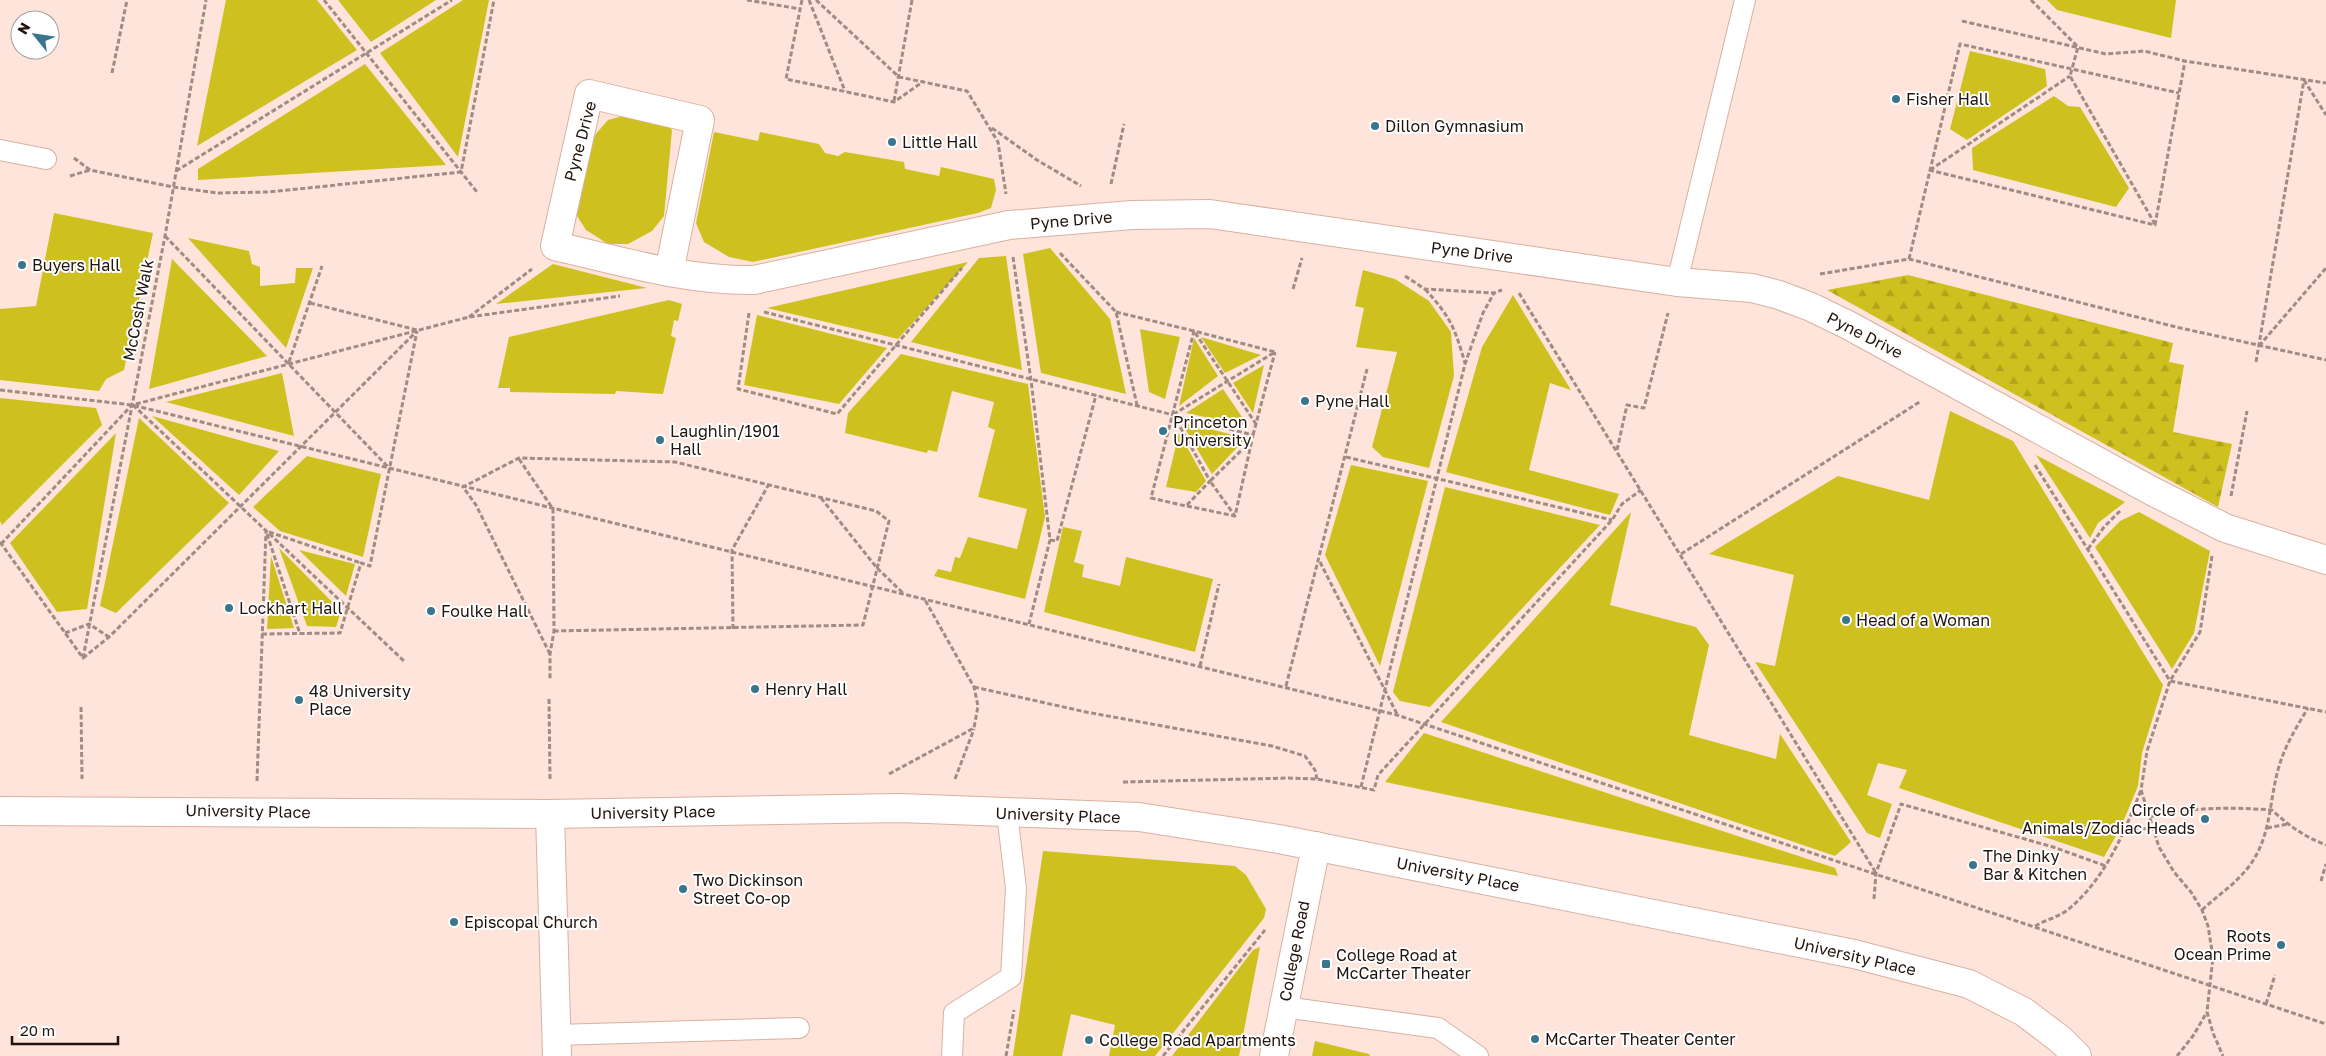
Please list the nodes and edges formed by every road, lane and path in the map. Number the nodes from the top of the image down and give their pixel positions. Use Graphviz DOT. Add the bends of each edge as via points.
graph roads {
  1 [pos="126,0"];
  2 [pos="206,0"];
  3 [pos="324,0"];
  4 [pos="452,0"];
  5 [pos="494,0"];
  6 [pos="747,0"];
  7 [pos="802,0"];
  8 [pos="809,0"];
  9 [pos="816,0"];
  10 [pos="912,0"];
  11 [pos="1745,0"];
  12 [pos="2031,0"];
  13 [pos="800,9"];
  14 [pos="1962,21"];
  15 [pos="2078,48"];
  16 [pos="366,54"];
  17 [pos="2185,60"];
  18 [pos="2072,68"];
  19 [pos="112,73"];
  20 [pos="898,76"];
  21 [pos="2070,76"];
  22 [pos="2304,80"];
  23 [pos="924,81"];
  24 [pos="2326,83"];
  25 [pos="844,91"];
  26 [pos="2178,93"];
  27 [pos="894,102"];
  28 [pos="2326,115"];
  29 [pos="1124,124"];
  30 [pos="991,128"];
  31 [pos="0,150"];
  32 [pos="46,159"];
  33 [pos="90,170"];
  34 [pos="1929,170"];
  35 [pos="176,171"];
  36 [pos="461,172"];
  37 [pos="173,186"];
  38 [pos="1084,187"];
  39 [pos="478,192"];
  40 [pos="1108,194"];
  41 [pos="1010,225"];
  42 [pos="2155,225"];
  43 [pos="165,236"];
  44 [pos="1058,250"];
  45 [pos="1302,256"];
  46 [pos="1519,258"];
  47 [pos="1909,259"];
  48 [pos="968,262"];
  49 [pos="322,266"];
  50 [pos="2326,268"];
  51 [pos="669,272"];
  52 [pos="1401,275"];
  53 [pos="1677,282"];
  54 [pos="1515,286"];
  55 [pos="1293,289"];
  56 [pos="1425,289"];
  57 [pos="1494,293"];
  58 [pos="1778,295"];
  59 [pos="626,296"];
  60 [pos="310,303"];
  61 [pos="750,308"];
  62 [pos="759,310"];
  63 [pos="1116,312"];
  64 [pos="418,330"];
  65 [pos="1194,332"];
  66 [pos="896,346"];
  67 [pos="2259,346"];
  68 [pos="1275,352"];
  69 [pos="2326,360"];
  70 [pos="289,362"];
  71 [pos="2256,362"];
  72 [pos="1465,364"];
  73 [pos="1367,369"];
  74 [pos="1031,380"];
  75 [pos="1226,382"];
  76 [pos="0,390"];
  77 [pos="1096,395"];
  78 [pos="1927,398"];
  79 [pos="132,405"];
  80 [pos="1137,405"];
  81 [pos="336,411"];
  82 [pos="2247,411"];
  83 [pos="1173,414"];
  84 [pos="1256,424"];
  85 [pos="1253,435"];
  86 [pos="1252,440"];
  87 [pos="302,445"];
  88 [pos="1616,450"];
  89 [pos="1346,457"];
  90 [pos="519,458"];
  91 [pos="2032,460"];
  92 [pos="391,469"];
  93 [pos="1435,478"];
  94 [pos="1210,481"];
  95 [pos="769,484"];
  96 [pos="463,487"];
  97 [pos="1641,490"];
  98 [pos="820,497"];
  99 [pos="1186,506"];
  100 [pos="240,507"];
  101 [pos="2126,507"];
  102 [pos="552,508"];
  103 [pos="1235,516"];
  104 [pos="1612,520"];
  105 [pos="2225,528"];
  106 [pos="266,531"];
  107 [pos="1050,540"];
  108 [pos="1,543"];
  109 [pos="2088,549"];
  110 [pos="732,550"];
  111 [pos="1681,554"];
  112 [pos="2326,560"];
  113 [pos="1319,561"];
  114 [pos="361,563"];
  115 [pos="877,568"];
  116 [pos="1220,584"];
  117 [pos="873,586"];
  118 [pos="904,594"];
  119 [pos="925,599"];
  120 [pos="347,608"];
  121 [pos="89,624"];
  122 [pos="1029,624"];
  123 [pos="734,629"];
  124 [pos="554,631"];
  125 [pos="65,633"];
  126 [pos="262,634"];
  127 [pos="300,634"];
  128 [pos="109,637"];
  129 [pos="550,654"];
  130 [pos="83,658"];
  131 [pos="404,661"];
  132 [pos="1200,666"];
  133 [pos="550,680"];
  134 [pos="2170,681"];
  135 [pos="1286,686"];
  136 [pos="974,687"];
  137 [pos="1384,690"];
  138 [pos="550,699"];
  139 [pos="81,707"];
  140 [pos="2308,708"];
  141 [pos="1379,711"];
  142 [pos="2326,712"];
  143 [pos="1397,715"];
  144 [pos="1426,724"];
  145 [pos="974,728"];
  146 [pos="884,778"];
  147 [pos="541,779"];
  148 [pos="550,779"];
  149 [pos="556,779"];
  150 [pos="1317,779"];
  151 [pos="267,781"];
  152 [pos="954,782"];
  153 [pos="1361,787"];
  154 [pos="1374,790"];
  155 [pos="2141,790"];
  156 [pos="82,810"];
  157 [pos="2272,810"];
  158 [pos="0,811"];
  159 [pos="1007,813"];
  160 [pos="550,814"];
  161 [pos="2149,817"];
  162 [pos="2288,824"];
  163 [pos="2126,828"];
  164 [pos="2267,828"];
  165 [pos="2153,829"];
  166 [pos="2326,845"];
  167 [pos="1316,846"];
  168 [pos="2326,864"];
  169 [pos="2106,866"];
  170 [pos="1876,873"];
  171 [pos="2321,881"];
  172 [pos="1874,899"];
  173 [pos="2202,910"];
  174 [pos="2035,926"];
  175 [pos="1266,929"];
  176 [pos="2275,975"];
  177 [pos="2211,986"];
  178 [pos="2266,1004"];
  179 [pos="1284,1007"];
  180 [pos="2207,1012"];
  181 [pos="2326,1024"];
  182 [pos="799,1028"];
  183 [pos="556,1045"];
  184 [pos="952,1056"];
  185 [pos="1163,1056"];
  186 [pos="1274,1056"];
  187 [pos="1478,1056"];
  188 [pos="2077,1056"];
  189 [pos="2177,1056"];
  190 [pos="2223,1056"];
  1 -- 19 [label="path"];
  2 -- 35 [label="path, McCosh Walk"];
  3 -- 16 [label="path"];
  4 -- 16 [label="path"];
  5 -- 36 [label="path"];
  6 -- 13 [label="path"];
  7 -- 13 [label="path"];
  8 -- 25 [label="path"];
  9 -- 20 [label="path"];
  10 -- 20 [label="path"];
  11 -- 53 [label="lane"];
  12 -- 15 [label="path"];
  13 -- 25 [label="path" via="786,79"];
  14 -- 15 [label="path"];
  15 -- 17 [label="path" via="2117,55 2144,51"];
  15 -- 18 [label="path"];
  16 -- 35 [label="path"];
  16 -- 36 [label="path"];
  17 -- 22 [label="path"];
  17 -- 26 [label="path"];
  18 -- 21 [label="path"];
  18 -- 26 [label="path"];
  18 -- 34 [label="path" via="1960,44"];
  20 -- 23 [label="path"];
  20 -- 27 [label="path"];
  21 -- 34 [label="path"];
  21 -- 42 [label="path"];
  22 -- 24 [label="path"];
  22 -- 28 [label="path"];
  22 -- 67 [label="path"];
  23 -- 27 [label="path"];
  23 -- 30 [label="path" via="967,91"];
  25 -- 27 [label="path"];
  26 -- 42 [label="path"];
  29 -- 40 [label="path"];
  30 -- 38 [label="path" via="1043,164"];
  30 -- 41 [label="path" via="1002,155"];
  31 -- 32 [label="lane"];
  33 -- 37 [label="path"];
  34 -- 42 [label="path"];
  34 -- 47 [label="path"];
  35 -- 37 [label="path, McCosh Walk"];
  36 -- 37 [label="path" via="269,192 218,193"];
  36 -- 39 [label="path"];
  37 -- 43 [label="path, McCosh Walk"];
  41 -- 46 [label="street, Pyne Drive" via="1132,215 1210,214"];
  41 -- 51 [label="street, Pyne Drive" via="754,280 721,280"];
  41 -- 74 [label="path"];
  43 -- 70 [label="path"];
  43 -- 79 [label="path, McCosh Walk"];
  44 -- 63 [label="path"];
  45 -- 55 [label="path"];
  46 -- 53 [label="street, Pyne Drive"];
  46 -- 54 [label="path"];
  47 -- 58 [label="path" via="1794,279"];
  47 -- 67 [label="path"];
  48 -- 66 [label="path"];
  49 -- 60 [label="path"];
  50 -- 67 [label="path"];
  51 -- 51 [label="street, Pyne Drive" via="555,246 589,94 700,120"];
  52 -- 56 [label="path"];
  53 -- 58 [label="street, Pyne Drive" via="1752,288"];
  53 -- 88 [label="path" via="1644,408 1627,405"];
  54 -- 57 [label="path"];
  54 -- 88 [label="path"];
  56 -- 57 [label="path"];
  56 -- 72 [label="path" via="1455,327"];
  57 -- 72 [label="path" via="1483,313"];
  58 -- 105 [label="street, Pyne Drive" via="1848,325"];
  59 -- 64 [label="path" via="469,317"];
  60 -- 64 [label="path"];
  60 -- 70 [label="path"];
  61 -- 66 [label="path" via="738,389 837,414"];
  62 -- 66 [label="path"];
  63 -- 65 [label="path"];
  63 -- 80 [label="path"];
  64 -- 70 [label="path"];
  64 -- 81 [label="path"];
  64 -- 92 [label="path"];
  65 -- 68 [label="path"];
  65 -- 75 [label="path"];
  65 -- 83 [label="path"];
  66 -- 74 [label="path"];
  67 -- 69 [label="path"];
  67 -- 71 [label="path"];
  68 -- 75 [label="path"];
  68 -- 84 [label="path"];
  70 -- 79 [label="path"];
  70 -- 81 [label="path"];
  72 -- 93 [label="path"];
  73 -- 89 [label="path"];
  74 -- 77 [label="path"];
  74 -- 107 [label="path"];
  75 -- 83 [label="path"];
  75 -- 84 [label="path"];
  76 -- 79 [label="path"];
  77 -- 80 [label="path"];
  77 -- 107 [label="path" via="1057,542"];
  78 -- 111 [label="path"];
  79 -- 87 [label="path"];
  79 -- 100 [label="path"];
  79 -- 108 [label="path"];
  79 -- 121 [label="path, McCosh Walk"];
  80 -- 83 [label="path"];
  81 -- 87 [label="path"];
  81 -- 92 [label="path"];
  82 -- 105 [label="path"];
  83 -- 85 [label="path"];
  83 -- 94 [label="path"];
  83 -- 99 [label="path" via="1152,498"];
  84 -- 85 [label="path"];
  85 -- 86 [label="path"];
  86 -- 94 [label="path"];
  86 -- 103 [label="path"];
  87 -- 92 [label="path"];
  87 -- 100 [label="path"];
  88 -- 97 [label="path"];
  89 -- 93 [label="path"];
  89 -- 113 [label="path"];
  90 -- 95 [label="path" via="675,462"];
  90 -- 96 [label="path"];
  90 -- 102 [label="path"];
  91 -- 109 [label="path"];
  92 -- 96 [label="path"];
  92 -- 114 [label="path" via="370,566"];
  93 -- 104 [label="path"];
  93 -- 137 [label="path"];
  94 -- 99 [label="path"];
  94 -- 103 [label="path"];
  95 -- 98 [label="path"];
  95 -- 110 [label="path"];
  96 -- 102 [label="path"];
  96 -- 129 [label="path" via="476,505"];
  97 -- 104 [label="path" via="1622,504"];
  97 -- 111 [label="path"];
  98 -- 115 [label="path"];
  98 -- 115 [label="path" via="876,511 888,522"];
  99 -- 103 [label="path"];
  100 -- 106 [label="path"];
  100 -- 128 [label="path"];
  101 -- 109 [label="path" via="2104,527"];
  102 -- 110 [label="path"];
  102 -- 124 [label="path"];
  104 -- 144 [label="path"];
  105 -- 112 [label="street, Pyne Drive"];
  105 -- 134 [label="path" via="2214,547 2200,632"];
  106 -- 114 [label="path"];
  106 -- 120 [label="path"];
  106 -- 126 [label="path"];
  106 -- 127 [label="path"];
  107 -- 122 [label="path"];
  108 -- 125 [label="path"];
  109 -- 134 [label="path"];
  110 -- 117 [label="path"];
  110 -- 123 [label="path"];
  111 -- 170 [label="path"];
  113 -- 135 [label="path"];
  113 -- 137 [label="path"];
  114 -- 120 [label="path"];
  115 -- 117 [label="path"];
  115 -- 118 [label="path"];
  116 -- 132 [label="path"];
  117 -- 118 [label="path"];
  117 -- 123 [label="path" via="863,626"];
  118 -- 119 [label="path"];
  119 -- 122 [label="path"];
  119 -- 136 [label="path"];
  120 -- 127 [label="path" via="340,633"];
  120 -- 131 [label="path"];
  121 -- 125 [label="path"];
  121 -- 128 [label="path"];
  121 -- 130 [label="path, McCosh Walk"];
  122 -- 132 [label="path"];
  123 -- 124 [label="path"];
  124 -- 129 [label="path"];
  125 -- 130 [label="path"];
  126 -- 127 [label="path"];
  126 -- 151 [label="path" via="257,781"];
  128 -- 130 [label="path"];
  129 -- 133 [label="path"];
  132 -- 135 [label="path"];
  134 -- 140 [label="path"];
  134 -- 155 [label="path" via="2147,751"];
  135 -- 141 [label="path"];
  136 -- 145 [label="path" via="978,706"];
  136 -- 150 [label="path" via="1086,712 1272,746 1304,756 1315,770"];
  137 -- 141 [label="path"];
  137 -- 143 [label="path"];
  138 -- 148 [label="path"];
  139 -- 156 [label="path"];
  140 -- 142 [label="path"];
  140 -- 157 [label="path" via="2287,743"];
  141 -- 143 [label="path"];
  141 -- 153 [label="path"];
  143 -- 144 [label="path"];
  144 -- 154 [label="path" via="1378,775"];
  144 -- 170 [label="path"];
  145 -- 146 [label="path"];
  145 -- 152 [label="path"];
  147 -- 148 [label="path"];
  148 -- 149 [label="path"];
  155 -- 161 [label="path"];
  155 -- 163 [label="path"];
  156 -- 158 [label="street, University Place"];
  156 -- 160 [label="street, University Place"];
  157 -- 161 [label="path" via="2208,808"];
  157 -- 162 [label="path"];
  157 -- 164 [label="path"];
  159 -- 160 [label="street, University Place" via="900,808"];
  159 -- 167 [label="street, University Place" via="1140,817"];
  159 -- 184 [label="lane" via="1016,888 1010,977 954,1013"];
  160 -- 183 [label="street"];
  161 -- 165 [label="path"];
  162 -- 164 [label="path"];
  162 -- 166 [label="path" via="2308,838"];
  163 -- 165 [label="path"];
  163 -- 169 [label="path"];
  164 -- 173 [label="path" via="2250,864 2236,881"];
  165 -- 173 [label="path" via="2159,847"];
  167 -- 179 [label="street, College Road"];
  167 -- 188 [label="street, University Place" via="1854,954 1969,984 2024,1012 2062,1040"];
  168 -- 171 [label="path"];
  169 -- 170 [label="path" via="2052,847 1901,804"];
  169 -- 174 [label="path" via="2069,909"];
  170 -- 172 [label="path"];
  170 -- 174 [label="path"];
  173 -- 177 [label="path" via="2213,957"];
  174 -- 177 [label="path"];
  175 -- 185 [label="path"];
  176 -- 178 [label="path"];
  177 -- 178 [label="path"];
  177 -- 180 [label="path"];
  178 -- 181 [label="path"];
  179 -- 186 [label="street, College Road"];
  179 -- 187 [label="lane" via="1438,1028"];
  180 -- 189 [label="path"];
  180 -- 190 [label="path"];
  182 -- 183 [label="lane"];
}
